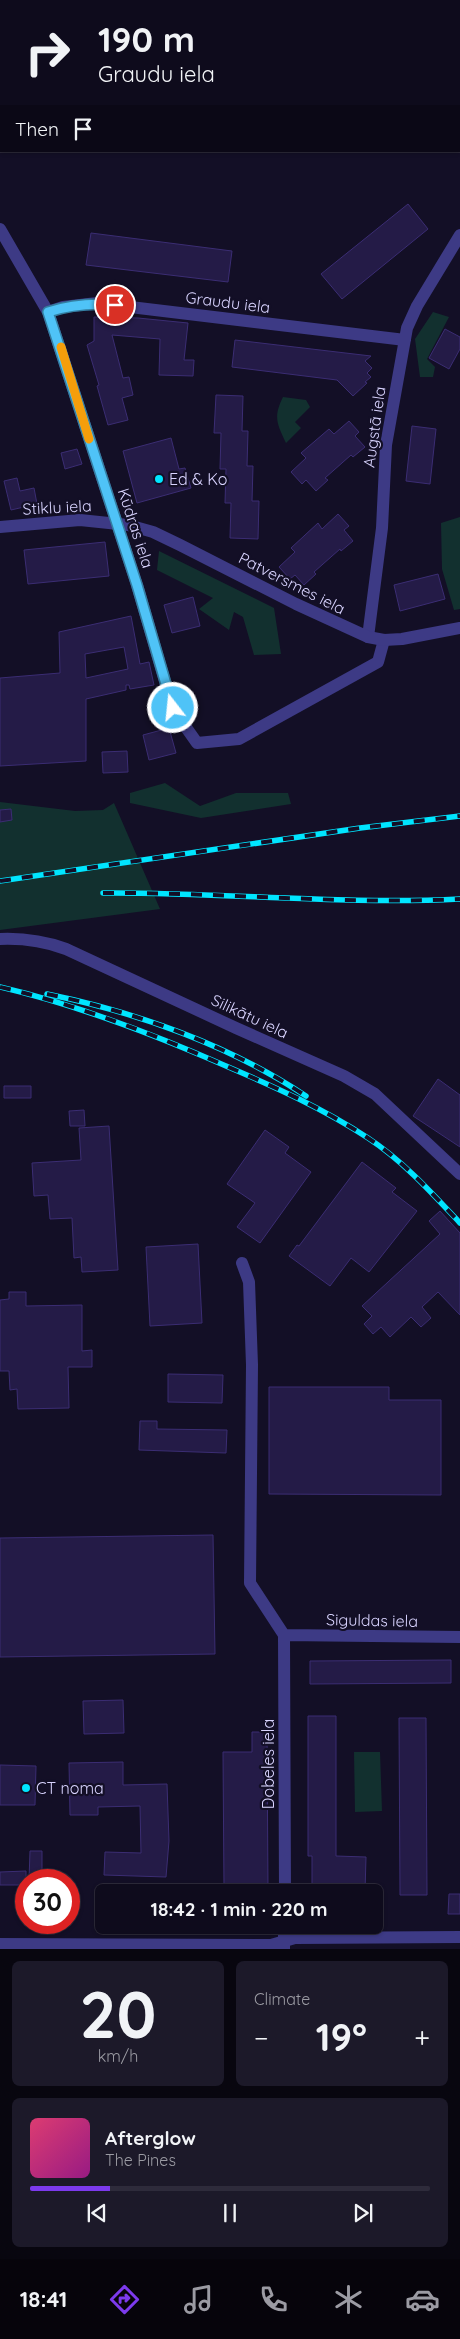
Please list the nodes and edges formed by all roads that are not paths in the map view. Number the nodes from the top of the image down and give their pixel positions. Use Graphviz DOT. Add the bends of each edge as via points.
graph roads {
  1 [pos="0,229"];
  2 [pos="460,235"];
  3 [pos="48,312"];
  4 [pos="405,340"];
  5 [pos="116,523"];
  6 [pos="0,527"];
  7 [pos="460,628"];
  8 [pos="368,637"];
  9 [pos="384,640"];
  10 [pos="0,939"];
  11 [pos="460,1174"];
  12 [pos="242,1263"];
  13 [pos="284,1635"];
  14 [pos="460,1637"];
  15 [pos="284,1884"];
  16 [pos="460,1937"];
  17 [pos="0,1944"];
  18 [pos="284,1945"];
  1 -- 3 [label="street, Kūdras iela"];
  2 -- 4 [label="street, Augstā iela" via="417,306"];
  3 -- 4 [label="street, Graudu iela" via="97,303"];
  3 -- 5 [label="street, Kūdras iela"];
  4 -- 8 [label="street, Augstā iela" via="386,445 382,528"];
  5 -- 6 [label="street, Stiklu iela" via="80,520"];
  5 -- 8 [label="street, Patversmes iela" via="153,532"];
  5 -- 9 [label="street, Kūdras iela" via="173,708 198,743 239,739 378,662"];
  7 -- 9 [label="street, Patversmes iela"];
  8 -- 9 [label="street, Patversmes iela"];
  10 -- 11 [label="street, Silikātu iela" via="45,941 66,949 344,1076 375,1094"];
  12 -- 13 [label="street" via="249,1282 252,1365 250,1583"];
  13 -- 14 [label="street, Siguldas iela"];
  13 -- 15 [label="street, Dobeles iela"];
  16 -- 18 [label="street" via="295,1938"];
  17 -- 18 [label="street"];
}
